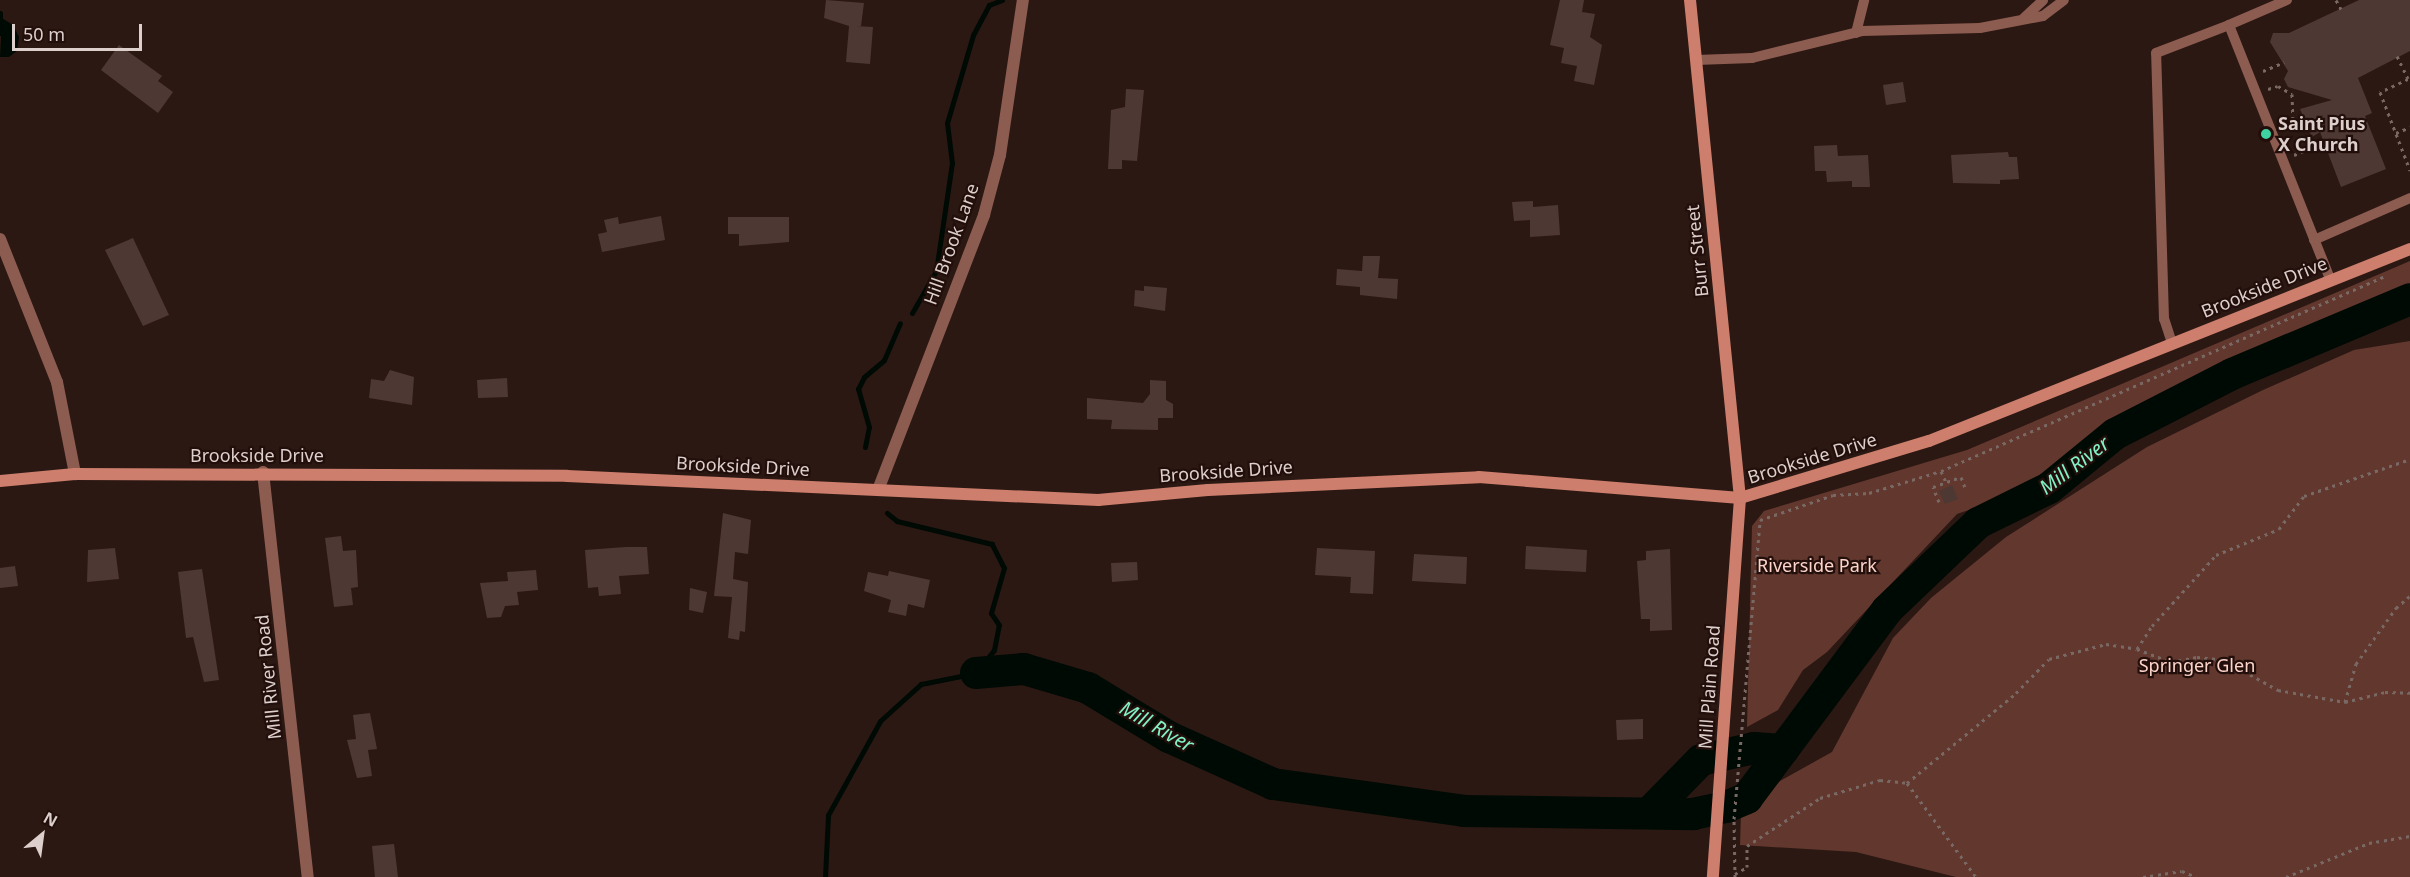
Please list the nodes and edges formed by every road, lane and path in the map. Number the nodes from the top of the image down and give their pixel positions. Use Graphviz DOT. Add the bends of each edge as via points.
graph roads {
  1 [pos="1023,0"];
  2 [pos="1690,0"];
  3 [pos="1864,0"];
  4 [pos="2043,0"];
  5 [pos="2064,0"];
  6 [pos="2287,0"];
  7 [pos="2336,0"];
  8 [pos="2343,11"];
  9 [pos="2024,18"];
  10 [pos="2229,25"];
  11 [pos="1856,33"];
  12 [pos="2397,56"];
  13 [pos="1696,60"];
  14 [pos="2284,62"];
  15 [pos="2258,73"];
  16 [pos="2265,90"];
  17 [pos="2293,119"];
  18 [pos="2410,127"];
  19 [pos="2396,133"];
  20 [pos="2410,170"];
  21 [pos="2410,198"];
  22 [pos="0,238"];
  23 [pos="2314,240"];
  24 [pos="2410,249"];
  25 [pos="2389,275"];
  26 [pos="2330,279"];
  27 [pos="2172,343"];
  28 [pos="2410,459"];
  29 [pos="1941,471"];
  30 [pos="263,472"];
  31 [pos="75,474"];
  32 [pos="0,482"];
  33 [pos="1946,482"];
  34 [pos="878,490"];
  35 [pos="1966,490"];
  36 [pos="1740,498"];
  37 [pos="1939,502"];
  38 [pos="2410,596"];
  39 [pos="2137,649"];
  40 [pos="2410,693"];
  41 [pos="2345,702"];
  42 [pos="1907,783"];
  43 [pos="2410,836"];
  44 [pos="1735,875"];
  45 [pos="308,877"];
  46 [pos="1713,877"];
  47 [pos="1976,877"];
  48 [pos="2143,877"];
  49 [pos="2196,877"];
  50 [pos="2286,877"];
  1 -- 34 [label="street, Hill Brook Lane" via="1000,155 984,215"];
  2 -- 13 [label="main road, Burr Street"];
  3 -- 11 [label="lane"];
  4 -- 9 [label="lane"];
  5 -- 9 [label="lane" via="2050,13"];
  6 -- 10 [label="lane"];
  7 -- 8 [label="path"];
  9 -- 11 [label="lane" via="1980,28"];
  10 -- 23 [label="lane"];
  10 -- 27 [label="lane" via="2156,53 2164,319"];
  11 -- 13 [label="lane" via="1752,58"];
  12 -- 19 [label="path" via="2408,79 2380,92"];
  13 -- 36 [label="main road, Burr Street"];
  14 -- 15 [label="path"];
  16 -- 17 [label="path" via="2277,86 2292,94"];
  18 -- 19 [label="path"];
  19 -- 20 [label="path"];
  21 -- 23 [label="lane"];
  22 -- 31 [label="street" via="57,382"];
  23 -- 26 [label="lane"];
  24 -- 26 [label="main road, Brookside Drive"];
  25 -- 29 [label="path"];
  26 -- 27 [label="main road, Brookside Drive"];
  27 -- 36 [label="main road, Brookside Drive" via="1929,441"];
  28 -- 39 [label="path" via="2304,496 2279,529 2216,555 2173,601"];
  29 -- 33 [label="path"];
  29 -- 44 [label="path" via="1869,493 1833,495 1761,520 1734,819"];
  30 -- 31 [label="main road, Brookside Drive"];
  30 -- 34 [label="main road, Brookside Drive" via="567,476"];
  30 -- 45 [label="street, Mill River Road"];
  31 -- 32 [label="main road, Brookside Drive"];
  33 -- 35 [label="path" via="1961,477"];
  33 -- 37 [label="path" via="1933,487"];
  34 -- 36 [label="main road, Brookside Drive" via="1098,500 1208,489 1479,477"];
  36 -- 46 [label="main road, Mill Plain Road"];
  38 -- 41 [label="path" via="2396,608 2356,664"];
  39 -- 41 [label="path" via="2171,662 2196,657 2224,660 2278,690"];
  39 -- 42 [label="path" via="2106,644 2049,659 2016,693"];
  40 -- 41 [label="path" via="2385,692"];
  42 -- 44 [label="path" via="1880,780 1820,798 1747,846 1747,867"];
  42 -- 47 [label="path"];
  43 -- 50 [label="path" via="2369,843"];
  48 -- 49 [label="path" via="2182,871"];
}
